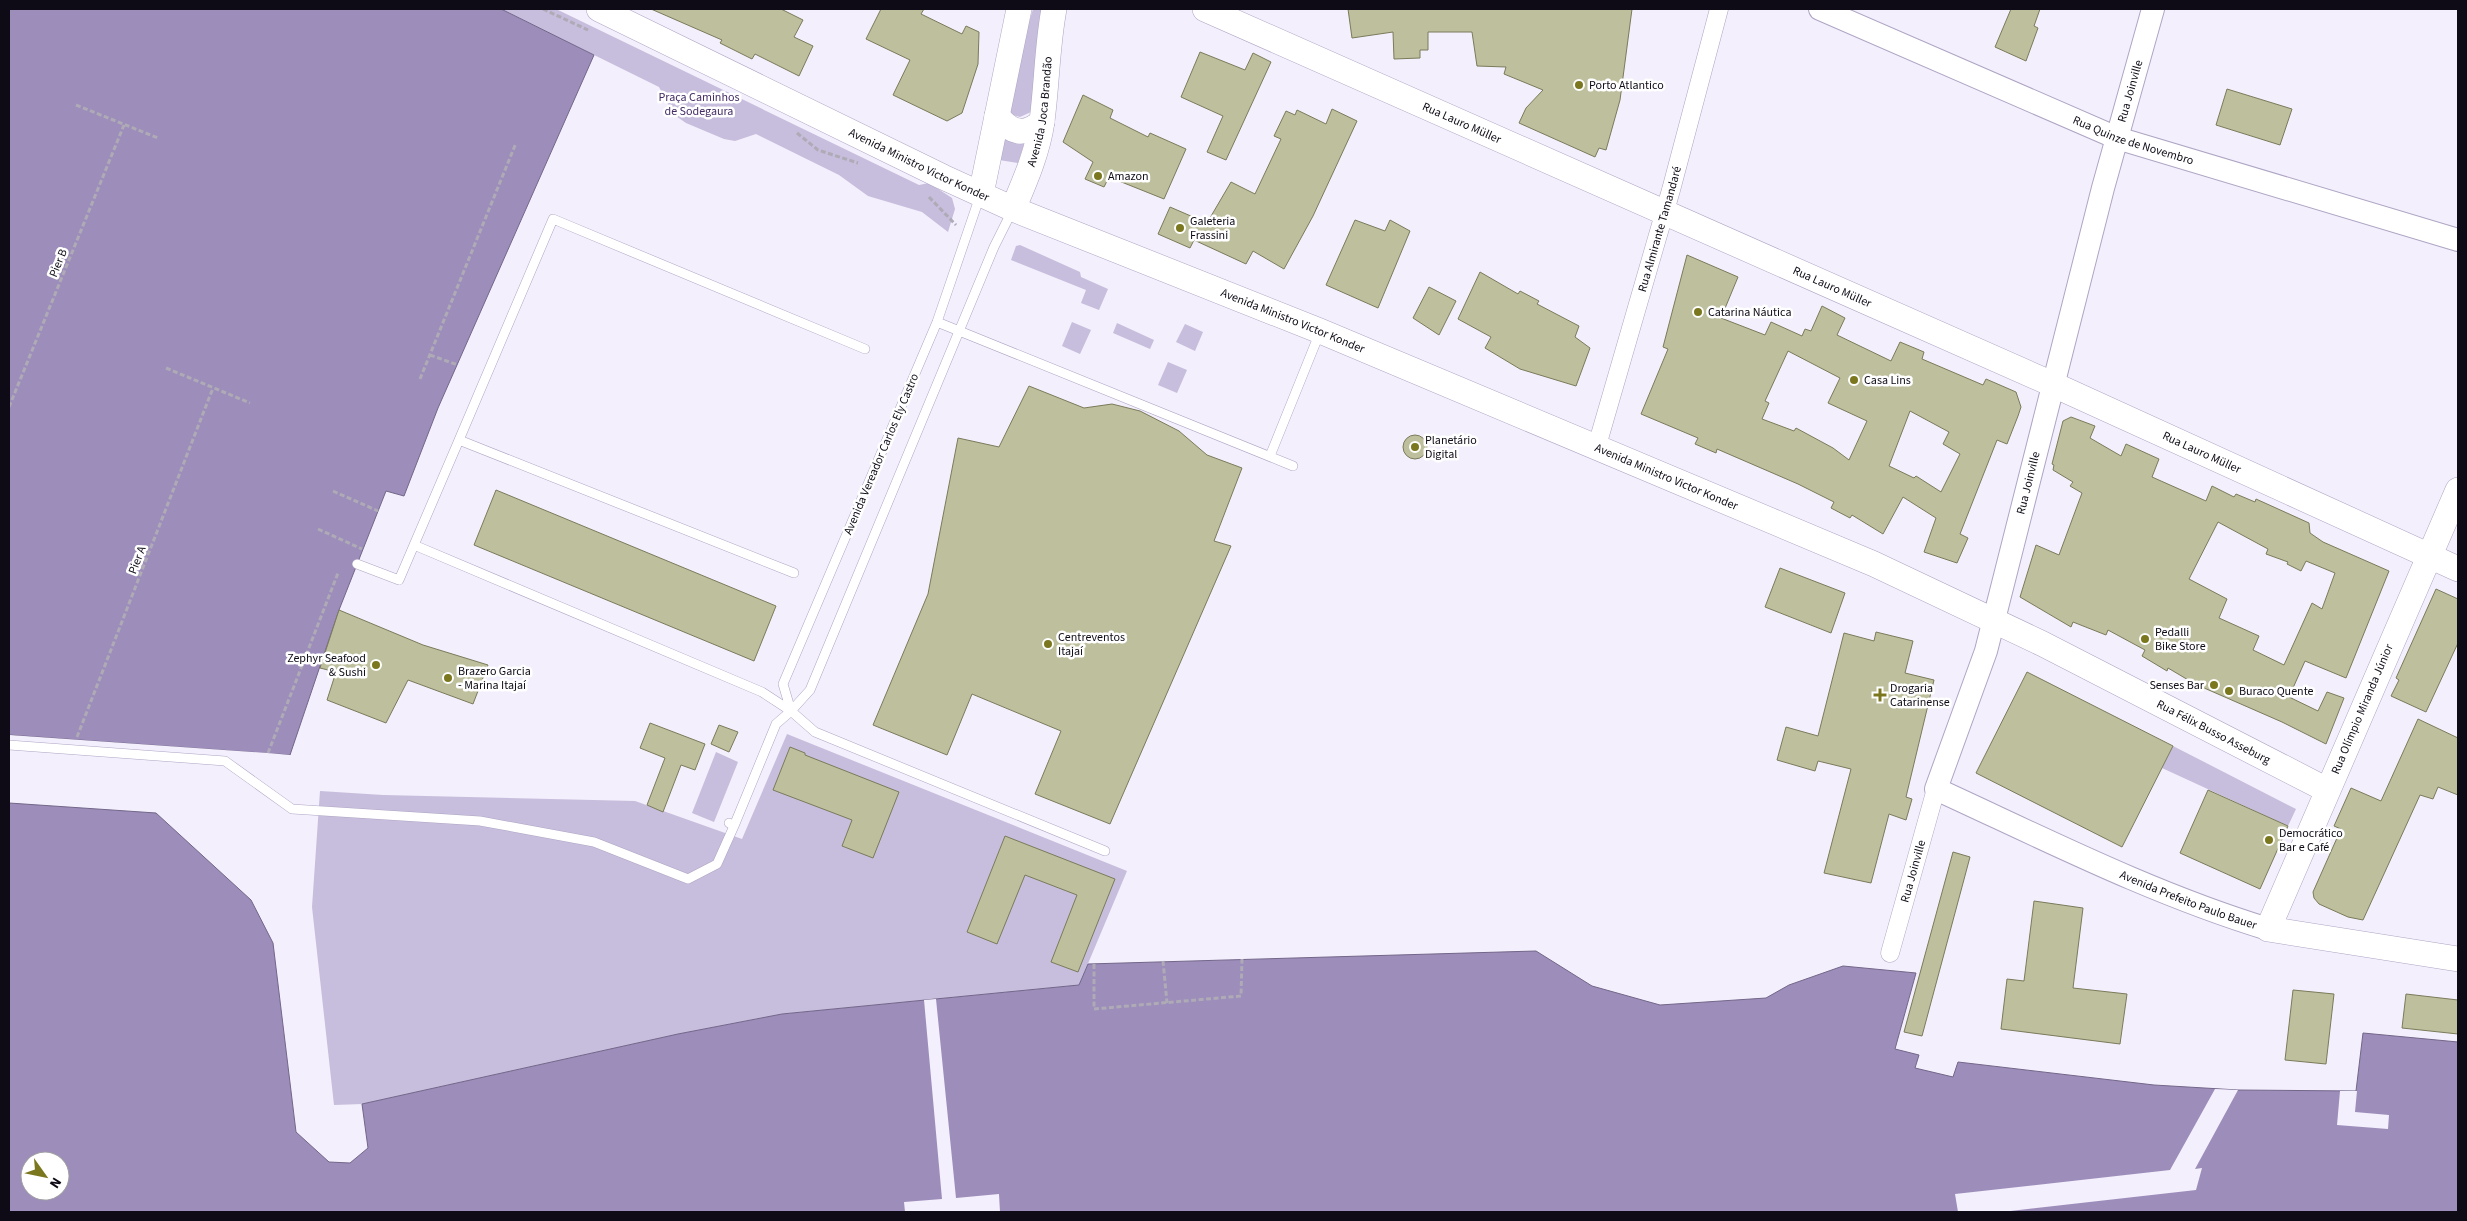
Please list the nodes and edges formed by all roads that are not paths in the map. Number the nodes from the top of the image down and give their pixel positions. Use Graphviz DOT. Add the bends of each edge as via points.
graph roads {
  1 [pos="599,9"];
  2 [pos="1019,9"];
  3 [pos="1054,9"];
  4 [pos="1205,9"];
  5 [pos="1719,9"];
  6 [pos="1820,9"];
  7 [pos="2153,9"];
  8 [pos="997,116"];
  9 [pos="1042,122"];
  10 [pos="2117,138"];
  11 [pos="981,194"];
  12 [pos="1013,209"];
  13 [pos="1664,212"];
  14 [pos="2458,240"];
  15 [pos="937,322"];
  16 [pos="958,330"];
  17 [pos="1320,332"];
  18 [pos="865,349"];
  19 [pos="2052,384"];
  20 [pos="459,440"];
  21 [pos="1596,448"];
  22 [pos="1270,456"];
  23 [pos="1293,466"];
  24 [pos="2458,490"];
  25 [pos="414,545"];
  26 [pos="2428,556"];
  27 [pos="357,564"];
  28 [pos="2458,570"];
  29 [pos="794,573"];
  30 [pos="1993,621"];
  31 [pos="791,711"];
  32 [pos="9,745"];
  33 [pos="1936,789"];
  34 [pos="2327,790"];
  35 [pos="1105,852"];
  36 [pos="2268,929"];
  37 [pos="1890,953"];
  38 [pos="2458,959"];
  1 -- 11 [label="main road, Avenida Ministro Victor Konder"];
  2 -- 8 [label="main road"];
  3 -- 9 [label="main road, Avenida Joca Brandão"];
  4 -- 13 [label="main road, Rua Lauro Müller"];
  5 -- 13 [label="street, Rua Almirante Tamandaré"];
  6 -- 10 [label="street, Rua Quinze de Novembro"];
  7 -- 10 [label="street, Rua Joinville"];
  8 -- 9 [label="main road" via="1018,132 1032,130"];
  8 -- 11 [label="main road"];
  9 -- 12 [label="main road, Avenida Joca Brandão" via="1028,175"];
  10 -- 14 [label="street, Rua Quinze de Novembro"];
  10 -- 19 [label="street, Rua Joinville"];
  11 -- 12 [label="main road, Avenida Ministro Victor Konder"];
  11 -- 15 [label="lane, Avenida Vereador Carlos Ely Castro"];
  12 -- 16 [label="lane, Avenida Vereador Carlos Ely Castro"];
  12 -- 17 [label="main road, Avenida Ministro Victor Konder"];
  13 -- 19 [label="main road, Rua Lauro Müller"];
  13 -- 21 [label="street, Rua Almirante Tamandaré"];
  15 -- 16 [label="lane"];
  15 -- 31 [label="lane, Avenida Vereador Carlos Ely Castro" via="783,684"];
  16 -- 22 [label="lane"];
  16 -- 31 [label="lane, Avenida Vereador Carlos Ely Castro" via="810,690"];
  17 -- 21 [label="main road, Avenida Ministro Victor Konder"];
  17 -- 22 [label="lane"];
  18 -- 20 [label="lane" via="554,219"];
  19 -- 26 [label="main road, Rua Lauro Müller"];
  19 -- 30 [label="street, Rua Joinville"];
  20 -- 25 [label="lane"];
  20 -- 29 [label="lane"];
  21 -- 30 [label="main road, Avenida Ministro Victor Konder" via="1874,564"];
  22 -- 23 [label="lane"];
  24 -- 26 [label="main road, Rua Olímpio Miranda Júnior"];
  25 -- 27 [label="lane" via="399,580"];
  25 -- 31 [label="lane" via="762,692"];
  26 -- 28 [label="main road, Rua Lauro Müller"];
  26 -- 34 [label="main road, Rua Olímpio Miranda Júnior"];
  30 -- 33 [label="street, Rua Joinville" via="1986,651"];
  30 -- 34 [label="main road, Rua Félix Busso Asseburg"];
  31 -- 32 [label="lane, Avenida Vereador Carlos Ely Castro" via="776,724 717,864 688,879 594,842 480,821 292,810 225,761"];
  31 -- 35 [label="lane" via="814,732"];
  33 -- 36 [label="street, Avenida Prefeito Paulo Bauer" via="2168,895"];
  33 -- 37 [label="street, Rua Joinville"];
  34 -- 36 [label="main road, Rua Olímpio Miranda Júnior"];
  36 -- 38 [label="main road, Avenida Prefeito Paulo Bauer"];
}
